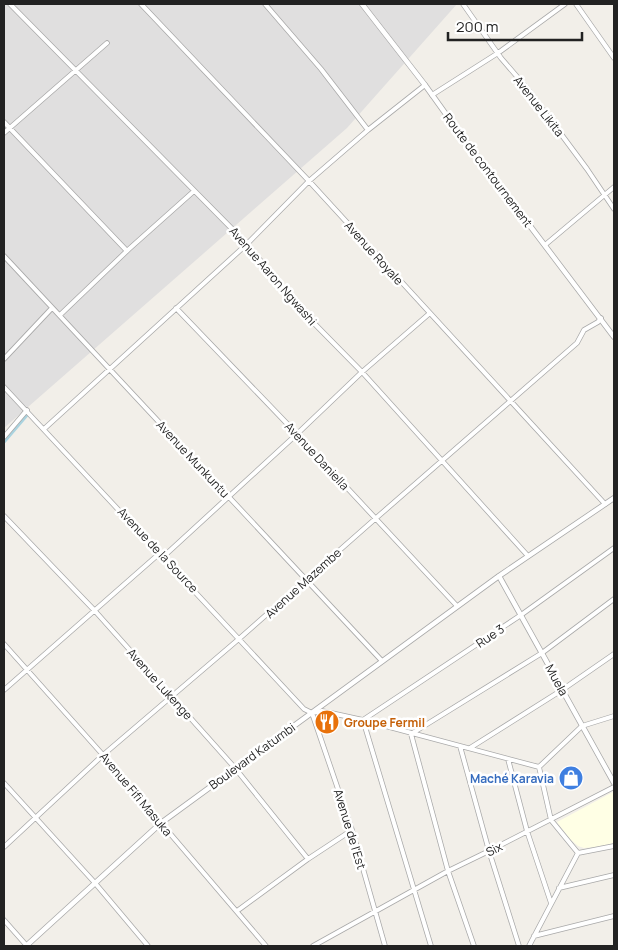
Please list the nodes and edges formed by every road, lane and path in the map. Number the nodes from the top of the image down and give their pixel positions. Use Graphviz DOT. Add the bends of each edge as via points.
graph roads {
  1 [pos="10,4"];
  2 [pos="141,4"];
  3 [pos="265,4"];
  4 [pos="362,4"];
  5 [pos="463,4"];
  6 [pos="565,4"];
  7 [pos="576,4"];
  8 [pos="107,43"];
  9 [pos="498,53"];
  10 [pos="614,58"];
  11 [pos="75,70"];
  12 [pos="425,85"];
  13 [pos="432,95"];
  14 [pos="4,122"];
  15 [pos="9,128"];
  16 [pos="368,130"];
  17 [pos="4,133"];
  18 [pos="309,181"];
  19 [pos="614,187"];
  20 [pos="194,191"];
  21 [pos="604,195"];
  22 [pos="614,209"];
  23 [pos="247,244"];
  24 [pos="545,245"];
  25 [pos="127,251"];
  26 [pos="4,256"];
  27 [pos="52,308"];
  28 [pos="176,308"];
  29 [pos="430,313"];
  30 [pos="60,315"];
  31 [pos="601,318"];
  32 [pos="614,337"];
  33 [pos="4,359"];
  34 [pos="109,369"];
  35 [pos="362,372"];
  36 [pos="4,387"];
  37 [pos="510,400"];
  38 [pos="27,410"];
  39 [pos="44,429"];
  40 [pos="298,434"];
  41 [pos="4,437"];
  42 [pos="442,460"];
  43 [pos="228,496"];
  44 [pos="614,498"];
  45 [pos="605,504"];
  46 [pos="4,516"];
  47 [pos="374,518"];
  48 [pos="614,548"];
  49 [pos="161,555"];
  50 [pos="528,556"];
  51 [pos="499,576"];
  52 [pos="307,580"];
  53 [pos="614,599"];
  54 [pos="457,606"];
  55 [pos="95,611"];
  56 [pos="521,615"];
  57 [pos="240,638"];
  58 [pos="4,644"];
  59 [pos="542,653"];
  60 [pos="614,654"];
  61 [pos="382,661"];
  62 [pos="27,670"];
  63 [pos="4,690"];
  64 [pos="562,690"];
  65 [pos="171,697"];
  66 [pos="312,713"];
  67 [pos="614,716"];
  68 [pos="363,720"];
  69 [pos="582,726"];
  70 [pos="411,734"];
  71 [pos="460,746"];
  72 [pos="470,748"];
  73 [pos="103,755"];
  74 [pos="508,759"];
  75 [pos="539,767"];
  76 [pos="235,768"];
  77 [pos="612,776"];
  78 [pos="4,783"];
  79 [pos="614,785"];
  80 [pos="35,818"];
  81 [pos="551,820"];
  82 [pos="160,823"];
  83 [pos="352,830"];
  84 [pos="527,832"];
  85 [pos="614,846"];
  86 [pos="4,847"];
  87 [pos="489,852"];
  88 [pos="578,853"];
  89 [pos="308,859"];
  90 [pos="448,871"];
  91 [pos="614,875"];
  92 [pos="95,883"];
  93 [pos="559,888"];
  94 [pos="414,891"];
  95 [pos="551,903"];
  96 [pos="237,911"];
  97 [pos="374,912"];
  98 [pos="614,916"];
  99 [pos="4,920"];
  100 [pos="534,936"];
  101 [pos="26,946"];
  102 [pos="147,946"];
  103 [pos="266,946"];
  104 [pos="313,946"];
  105 [pos="385,946"];
  106 [pos="431,946"];
  107 [pos="474,946"];
  108 [pos="519,946"];
  109 [pos="529,946"];
  1 -- 11 [label="street, Avenue Aaron Ngwashi"];
  2 -- 18 [label="street, Avenue Royale"];
  3 -- 16 [label="street"];
  4 -- 12 [label="street, Route de contournement"];
  5 -- 9 [label="street, Avenue Likita"];
  6 -- 9 [label="street"];
  7 -- 10 [label="street"];
  8 -- 11 [label="street"];
  9 -- 13 [label="street"];
  9 -- 21 [label="street, Avenue Likita"];
  11 -- 15 [label="street"];
  11 -- 20 [label="street, Avenue Aaron Ngwashi"];
  12 -- 13 [label="street, Route de contournement"];
  12 -- 16 [label="street"];
  13 -- 24 [label="street, Route de contournement"];
  14 -- 15 [label="street"];
  15 -- 17 [label="street"];
  15 -- 25 [label="street"];
  16 -- 18 [label="street"];
  18 -- 23 [label="street"];
  18 -- 29 [label="street, Avenue Royale"];
  19 -- 21 [label="street"];
  20 -- 23 [label="street, Avenue Aaron Ngwashi"];
  20 -- 25 [label="street"];
  21 -- 22 [label="street, Avenue Likita"];
  21 -- 24 [label="street"];
  23 -- 28 [label="street"];
  23 -- 35 [label="street, Avenue Aaron Ngwashi" via="301,310"];
  24 -- 31 [label="street, Route de contournement"];
  25 -- 30 [label="street"];
  26 -- 27 [label="street, Avenue Munkuntu"];
  27 -- 30 [label="street, Avenue Munkuntu"];
  27 -- 33 [label="street"];
  28 -- 34 [label="street"];
  28 -- 40 [label="street, Avenue Daniella"];
  29 -- 35 [label="street"];
  29 -- 37 [label="street, Avenue Royale"];
  30 -- 34 [label="street, Avenue Munkuntu"];
  31 -- 32 [label="street, Route de contournement"];
  31 -- 37 [label="street, Avenue Mazembe" via="584,330 577,343"];
  34 -- 39 [label="street"];
  34 -- 43 [label="street, Avenue Munkuntu"];
  35 -- 40 [label="street"];
  35 -- 42 [label="street, Avenue Aaron Ngwashi"];
  36 -- 38 [label="street, Avenue de la Source"];
  37 -- 42 [label="street, Avenue Mazembe"];
  37 -- 45 [label="street, Avenue Royale"];
  38 -- 39 [label="street, Avenue de la Source"];
  38 -- 41 [label="street"];
  39 -- 49 [label="street, Avenue de la Source"];
  40 -- 43 [label="street"];
  40 -- 47 [label="street, Avenue Daniella"];
  42 -- 47 [label="street, Avenue Mazembe"];
  42 -- 50 [label="street, Avenue Aaron Ngwashi"];
  43 -- 49 [label="street"];
  43 -- 52 [label="street, Avenue Munkuntu"];
  44 -- 45 [label="street, Boulevard Katumbi"];
  45 -- 50 [label="street, Boulevard Katumbi"];
  46 -- 55 [label="street, Avenue Lukenge"];
  47 -- 52 [label="street, Avenue Mazembe"];
  47 -- 54 [label="street, Avenue Daniella"];
  48 -- 56 [label="street, Rue 3"];
  49 -- 55 [label="street"];
  49 -- 57 [label="street, Avenue de la Source"];
  50 -- 51 [label="street, Boulevard Katumbi"];
  51 -- 54 [label="street, Boulevard Katumbi"];
  51 -- 56 [label="street, Muela"];
  52 -- 57 [label="street, Avenue Mazembe"];
  52 -- 61 [label="street, Avenue Munkuntu"];
  53 -- 59 [label="street"];
  54 -- 61 [label="street, Boulevard Katumbi"];
  55 -- 62 [label="street"];
  55 -- 65 [label="street, Avenue Lukenge"];
  56 -- 59 [label="street, Muela"];
  56 -- 68 [label="street, Rue 3"];
  57 -- 65 [label="street, Avenue Mazembe"];
  57 -- 66 [label="street, Avenue de la Source" via="304,709"];
  58 -- 62 [label="street, Avenue Fifi Masuka"];
  59 -- 64 [label="street, Muela"];
  59 -- 70 [label="street"];
  60 -- 64 [label="street"];
  61 -- 66 [label="street, Boulevard Katumbi"];
  62 -- 63 [label="street"];
  62 -- 73 [label="street, Avenue Fifi Masuka"];
  64 -- 69 [label="street, Muela"];
  64 -- 72 [label="street"];
  65 -- 73 [label="street, Avenue Mazembe"];
  65 -- 76 [label="street, Avenue Lukenge"];
  66 -- 68 [label="street" via="322,711"];
  66 -- 76 [label="street, Boulevard Katumbi"];
  66 -- 83 [label="street, Avenue de l'Est"];
  67 -- 69 [label="street"];
  68 -- 70 [label="street"];
  68 -- 94 [label="street"];
  69 -- 75 [label="street"];
  69 -- 77 [label="street, Muela"];
  70 -- 71 [label="street"];
  70 -- 90 [label="street"];
  71 -- 72 [label="street"];
  71 -- 87 [label="street"];
  72 -- 74 [label="street"];
  73 -- 80 [label="street, Avenue Mazembe"];
  73 -- 82 [label="street, Avenue Fifi Masuka"];
  74 -- 75 [label="street"];
  74 -- 84 [label="street"];
  75 -- 81 [label="street"];
  76 -- 82 [label="street, Boulevard Katumbi"];
  76 -- 89 [label="street, Avenue Lukenge"];
  77 -- 79 [label="street, Muela"];
  78 -- 80 [label="street"];
  79 -- 81 [label="street, Six"];
  80 -- 86 [label="street, Avenue Mazembe"];
  80 -- 92 [label="street"];
  81 -- 84 [label="street, Six"];
  81 -- 88 [label="street"];
  82 -- 92 [label="street, Boulevard Katumbi"];
  82 -- 96 [label="street, Avenue Fifi Masuka"];
  83 -- 89 [label="street"];
  83 -- 97 [label="street, Avenue de l'Est"];
  84 -- 87 [label="street, Six"];
  84 -- 95 [label="street"];
  85 -- 88 [label="street"];
  87 -- 90 [label="street, Six"];
  87 -- 108 [label="street"];
  88 -- 93 [label="street"];
  89 -- 96 [label="street"];
  90 -- 94 [label="street, Six"];
  90 -- 107 [label="street"];
  91 -- 93 [label="street"];
  92 -- 101 [label="street, Boulevard Katumbi"];
  92 -- 102 [label="street"];
  93 -- 95 [label="street"];
  94 -- 97 [label="street, Six"];
  94 -- 106 [label="street"];
  95 -- 100 [label="street"];
  96 -- 103 [label="street, Avenue Fifi Masuka"];
  97 -- 104 [label="street, Six"];
  97 -- 105 [label="street, Avenue de l'Est"];
  98 -- 100 [label="street"];
  99 -- 101 [label="street"];
  100 -- 109 [label="street"];
}
